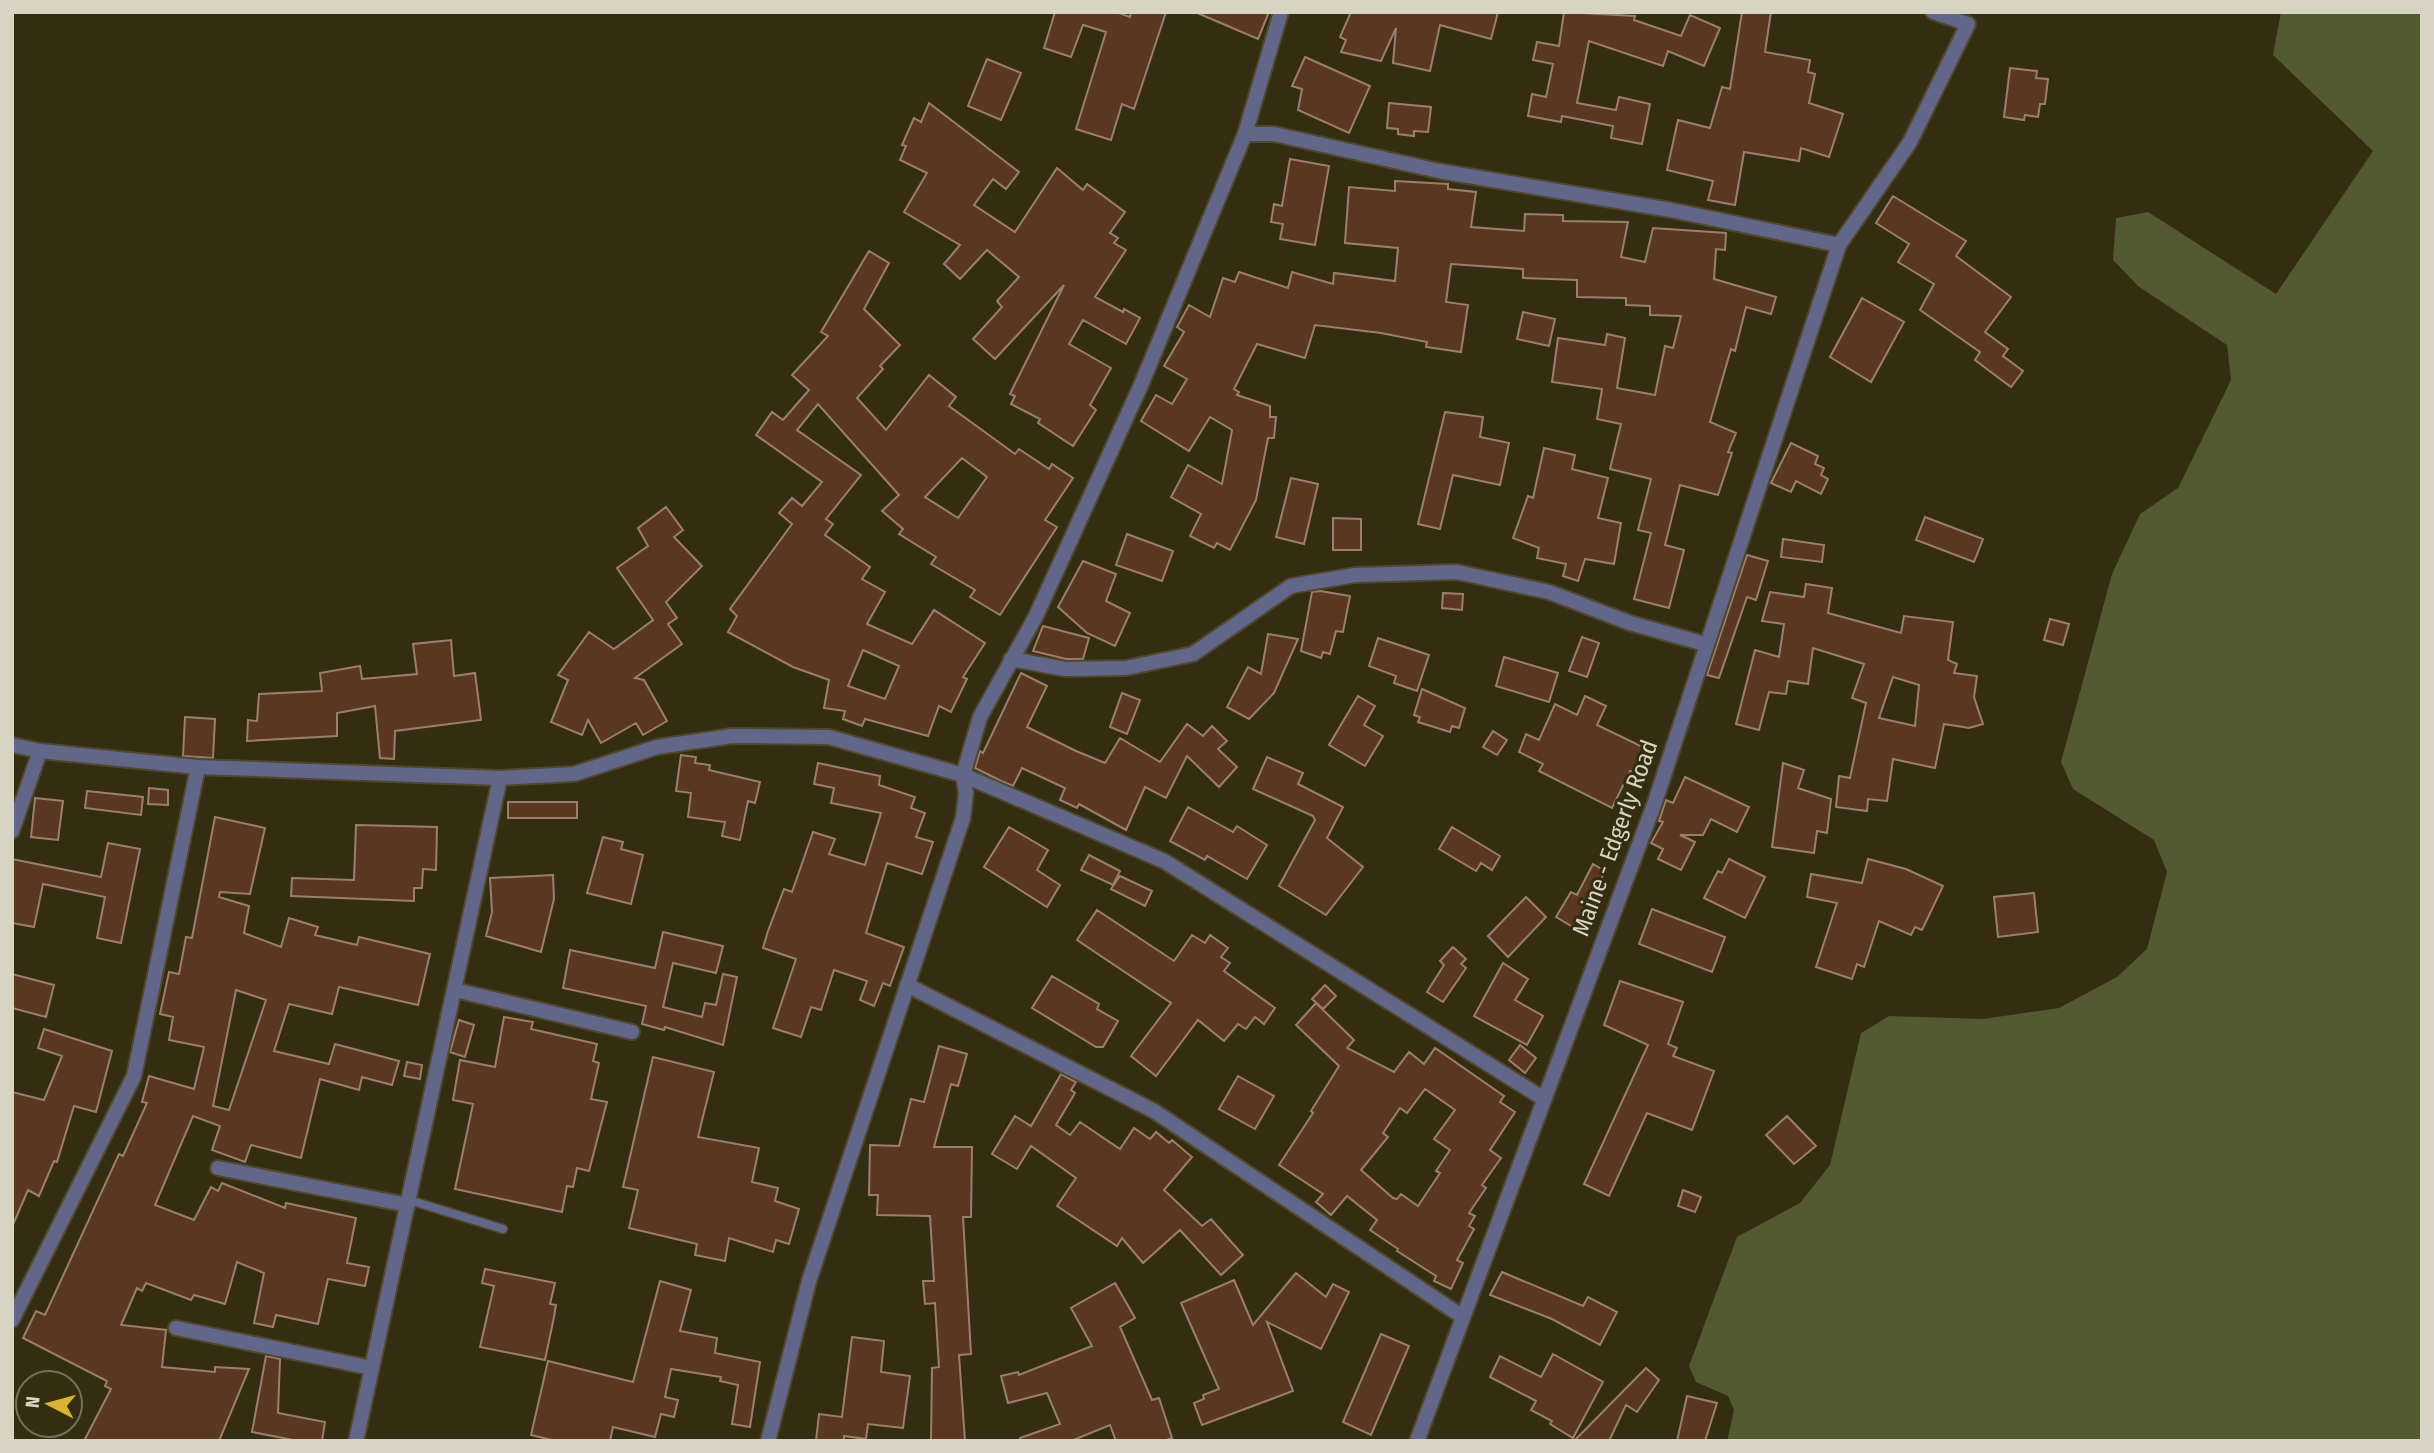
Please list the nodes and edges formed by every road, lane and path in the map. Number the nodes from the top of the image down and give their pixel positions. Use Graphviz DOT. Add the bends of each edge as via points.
graph roads {
  1 [pos="1281,12"];
  2 [pos="1933,12"];
  3 [pos="1245,134"];
  4 [pos="1839,245"];
  5 [pos="1705,644"];
  6 [pos="1011,659"];
  7 [pos="12,745"];
  8 [pos="40,751"];
  9 [pos="198,767"];
  10 [pos="964,775"];
  11 [pos="500,778"];
  12 [pos="12,831"];
  13 [pos="907,985"];
  14 [pos="455,990"];
  15 [pos="632,1032"];
  16 [pos="1544,1100"];
  17 [pos="218,1168"];
  18 [pos="409,1202"];
  19 [pos="503,1229"];
  20 [pos="1463,1317"];
  21 [pos="12,1320"];
  22 [pos="176,1328"];
  23 [pos="372,1368"];
  24 [pos="356,1441"];
  25 [pos="768,1441"];
  26 [pos="1417,1441"];
  1 -- 3 [label="street"];
  2 -- 4 [label="street, Maine - Edgerly Road" via="1968,24 1910,142"];
  3 -- 4 [label="street" via="1274,134 1439,171 1671,210"];
  3 -- 6 [label="street" via="1141,385 1036,616"];
  4 -- 5 [label="street, Maine - Edgerly Road"];
  5 -- 6 [label="street" via="1630,623 1549,592 1457,572 1355,575 1291,586 1193,654 1126,668 1065,669"];
  5 -- 16 [label="street, Maine - Edgerly Road" via="1655,802"];
  6 -- 10 [label="street" via="980,717"];
  7 -- 8 [label="street"];
  8 -- 9 [label="street"];
  8 -- 12 [label="street"];
  9 -- 11 [label="street"];
  9 -- 21 [label="street" via="134,1076"];
  10 -- 11 [label="street" via="829,737 732,736 657,747 574,774"];
  10 -- 13 [label="street" via="962,818"];
  10 -- 16 [label="street" via="1164,861"];
  11 -- 14 [label="street"];
  13 -- 20 [label="street" via="1154,1111"];
  13 -- 25 [label="street" via="809,1281"];
  14 -- 15 [label="street"];
  14 -- 18 [label="street"];
  16 -- 20 [label="street, Maine - Edgerly Road"];
  17 -- 18 [label="street"];
  18 -- 19 [label="lane"];
  18 -- 23 [label="street"];
  20 -- 26 [label="street, Maine - Edgerly Road"];
  22 -- 23 [label="street"];
  23 -- 24 [label="street"];
}
